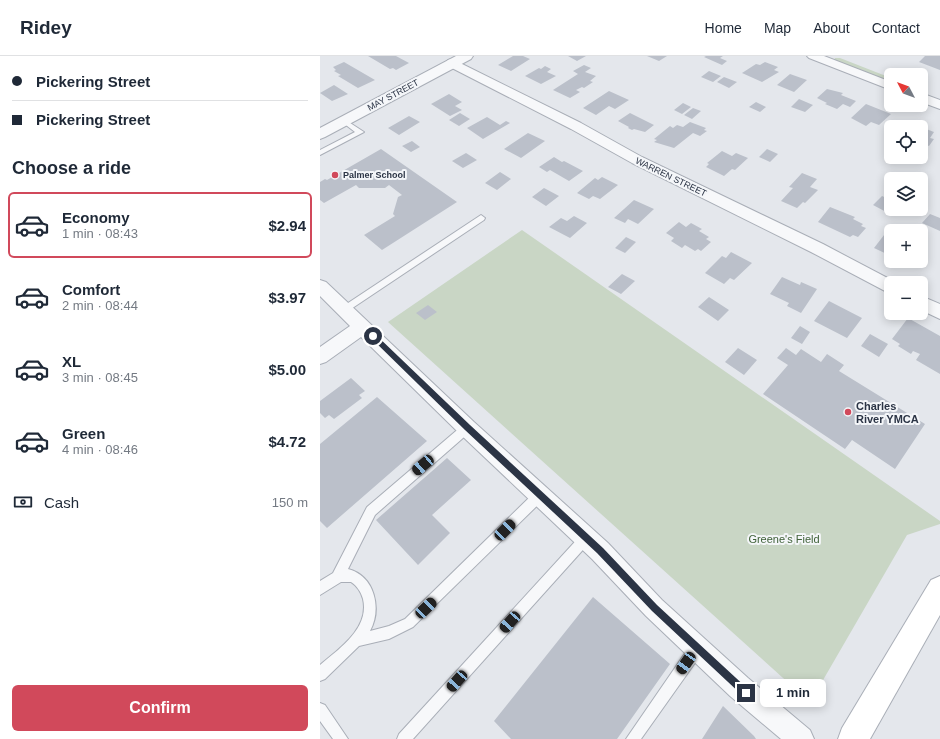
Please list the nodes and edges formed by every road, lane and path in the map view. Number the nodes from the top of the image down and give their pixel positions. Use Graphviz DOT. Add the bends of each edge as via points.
graph roads {
  1 [pos="841,56"];
  2 [pos="821,57"];
  3 [pos="458,59"];
  4 [pos="884,72"];
  5 [pos="884,83"];
  6 [pos="928,89"];
  7 [pos="940,93"];
  8 [pos="928,101"];
  9 [pos="940,105"];
  10 [pos="344,121"];
  11 [pos="320,134"];
  12 [pos="320,153"];
  13 [pos="481,218"];
  14 [pos="884,283"];
  15 [pos="321,288"];
  16 [pos="928,306"];
  17 [pos="344,309"];
  18 [pos="940,312"];
  19 [pos="363,326"];
  20 [pos="320,357"];
  21 [pos="467,428"];
  22 [pos="540,495"];
  23 [pos="586,538"];
  24 [pos="337,578"];
  25 [pos="320,588"];
  26 [pos="940,589"];
  27 [pos="354,641"];
  28 [pos="697,648"];
  29 [pos="320,674"];
  30 [pos="320,710"];
  31 [pos="341,739"];
  32 [pos="404,739"];
  33 [pos="633,739"];
  34 [pos="800,739"];
  35 [pos="853,739"];
  1 -- 4 [label="street"];
  2 -- 5 [label="street"];
  3 -- 10 [label="street, MAY STREET"];
  3 -- 14 [label="street, WARREN STREET" via="637,160"];
  6 -- 7 [label="street"];
  8 -- 9 [label="street"];
  10 -- 11 [label="street, MAY STREET"];
  10 -- 12 [label="lane" via="360,132"];
  13 -- 17 [label="lane"];
  15 -- 17 [label="street"];
  16 -- 18 [label="street"];
  17 -- 19 [label="street"];
  19 -- 20 [label="street"];
  19 -- 21 [label="street"];
  21 -- 22 [label="street"];
  21 -- 24 [label="lane" via="371,511"];
  22 -- 23 [label="street"];
  22 -- 27 [label="lane" via="409,624 384,635"];
  23 -- 28 [label="street"];
  23 -- 32 [label="lane"];
  24 -- 25 [label="lane"];
  24 -- 27 [label="lane" via="347,575 355,578 365,589 371,603 371,616"];
  26 -- 35 [label="main road"];
  27 -- 29 [label="lane"];
  28 -- 33 [label="lane"];
  28 -- 34 [label="street"];
  30 -- 31 [label="lane"];
}
